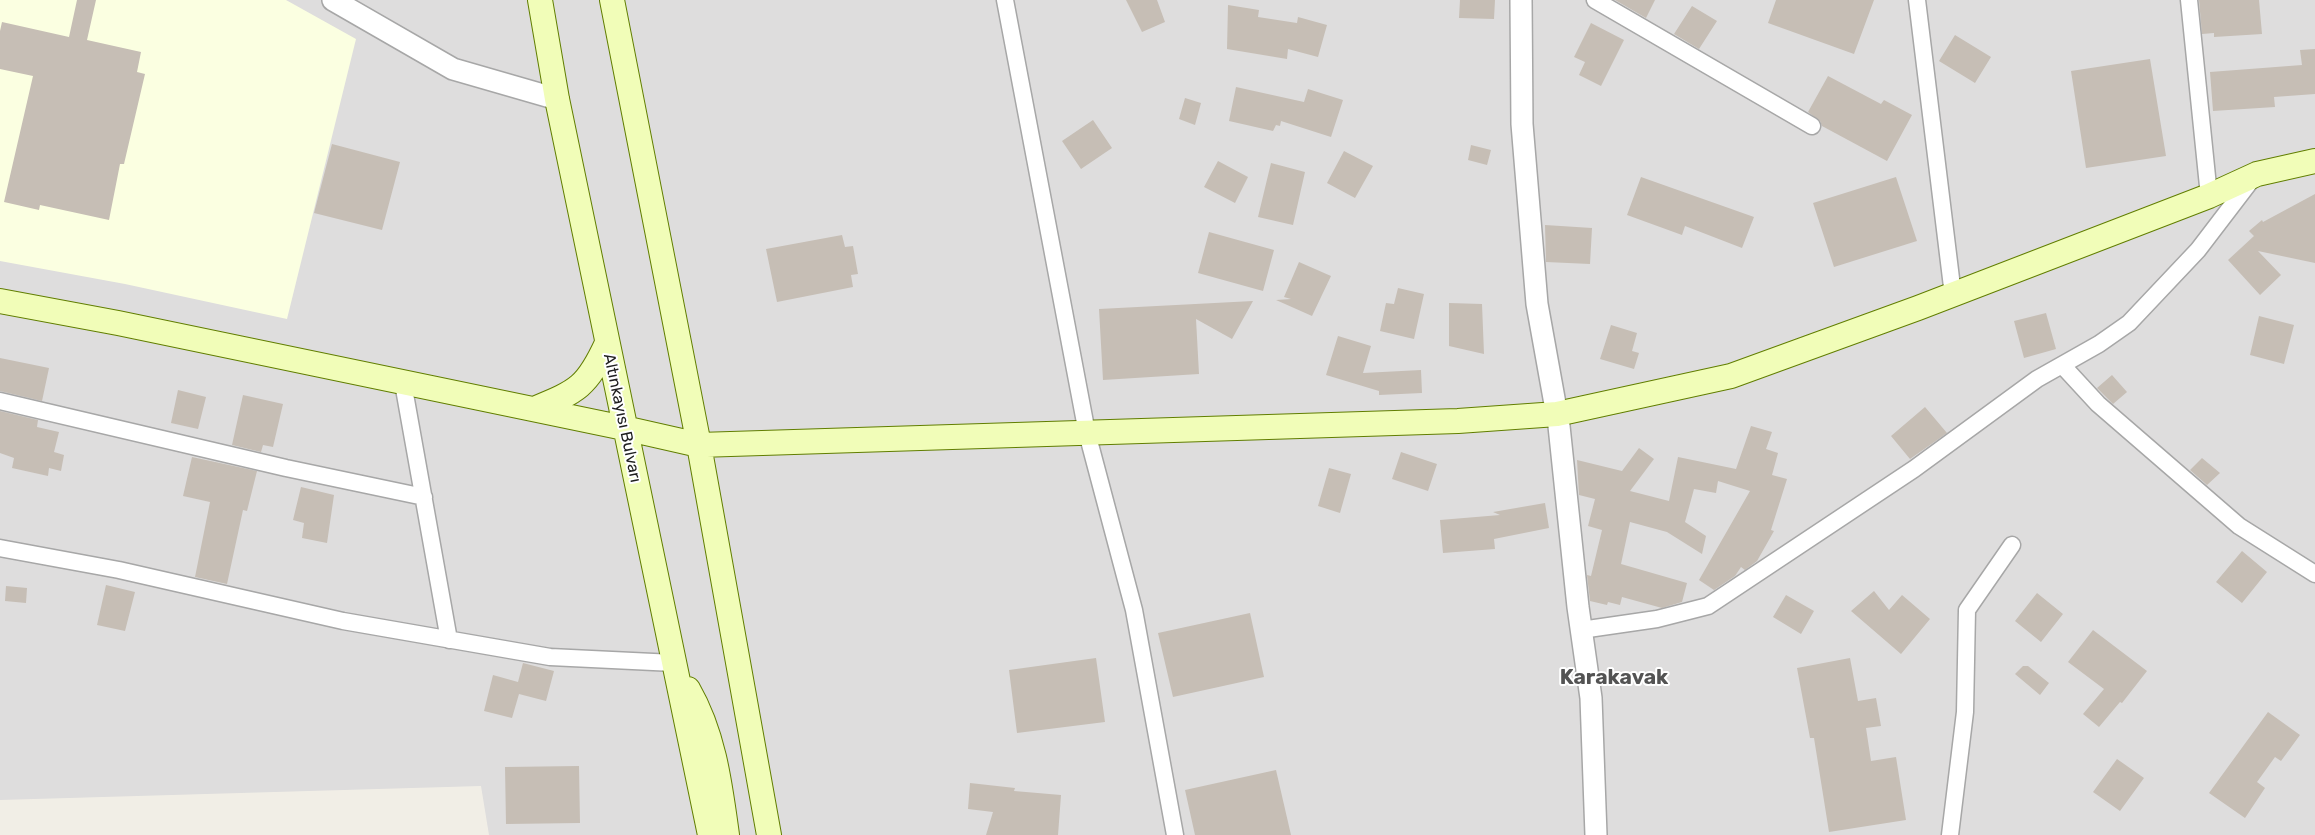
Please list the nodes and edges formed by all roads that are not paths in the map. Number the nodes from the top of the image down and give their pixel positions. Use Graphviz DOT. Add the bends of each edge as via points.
graph roads {
  1 [pos="333,0"];
  2 [pos="540,0"];
  3 [pos="596,0"];
  4 [pos="612,0"];
  5 [pos="1005,0"];
  6 [pos="1521,0"];
  7 [pos="1595,0"];
  8 [pos="1917,0"];
  9 [pos="2189,0"];
  10 [pos="631,92"];
  11 [pos="557,99"];
  12 [pos="1812,126"];
  13 [pos="2315,161"];
  14 [pos="2256,174"];
  15 [pos="2209,196"];
  16 [pos="1953,294"];
  17 [pos="0,301"];
  18 [pos="607,343"];
  19 [pos="2062,365"];
  20 [pos="403,383"];
  21 [pos="0,401"];
  22 [pos="534,409"];
  23 [pos="1557,414"];
  24 [pos="624,428"];
  25 [pos="1087,434"];
  26 [pos="699,445"];
  27 [pos="424,496"];
  28 [pos="2012,545"];
  29 [pos="0,548"];
  30 [pos="2315,574"];
  31 [pos="1582,630"];
  32 [pos="449,640"];
  33 [pos="674,663"];
  34 [pos="710,835"];
  35 [pos="727,835"];
  36 [pos="769,835"];
  37 [pos="1175,835"];
  38 [pos="1596,835"];
  39 [pos="1950,835"];
  1 -- 11 [label="street" via="453,69"];
  2 -- 11 [label="main road, Altınkayısı Bulvarı"];
  3 -- 10 [label="main road" via="602,24"];
  4 -- 10 [label="main road"];
  5 -- 25 [label="street"];
  6 -- 23 [label="street" via="1522,124 1537,304"];
  7 -- 12 [label="street"];
  8 -- 16 [label="street"];
  9 -- 15 [label="street"];
  10 -- 26 [label="main road"];
  11 -- 18 [label="main road, Altınkayısı Bulvarı"];
  13 -- 14 [label="main road"];
  14 -- 15 [label="main road"];
  14 -- 19 [label="street" via="2198,250 2129,323"];
  15 -- 16 [label="main road"];
  16 -- 23 [label="main road" via="1731,376"];
  17 -- 20 [label="main road"];
  18 -- 22 [label="main road" via="594,371 578,388"];
  18 -- 24 [label="main road, Altınkayısı Bulvarı"];
  19 -- 30 [label="street" via="2098,404 2239,526"];
  19 -- 31 [label="street" via="2037,379 1914,469 1708,606 1657,619"];
  20 -- 22 [label="main road"];
  20 -- 27 [label="street"];
  21 -- 27 [label="street" via="286,468"];
  22 -- 24 [label="main road"];
  23 -- 25 [label="main road" via="1458,421"];
  23 -- 31 [label="street"];
  24 -- 26 [label="main road"];
  24 -- 33 [label="main road, Altınkayısı Bulvarı"];
  25 -- 26 [label="main road"];
  25 -- 37 [label="street" via="1134,610"];
  26 -- 36 [label="main road"];
  27 -- 32 [label="street"];
  28 -- 39 [label="street" via="1967,610 1965,712"];
  29 -- 32 [label="street" via="119,570 343,621"];
  31 -- 38 [label="street" via="1591,698"];
  32 -- 33 [label="street" via="550,657"];
  33 -- 34 [label="main road, Altınkayısı Bulvarı"];
  33 -- 35 [label="main road" via="700,709 718,769"];
}
